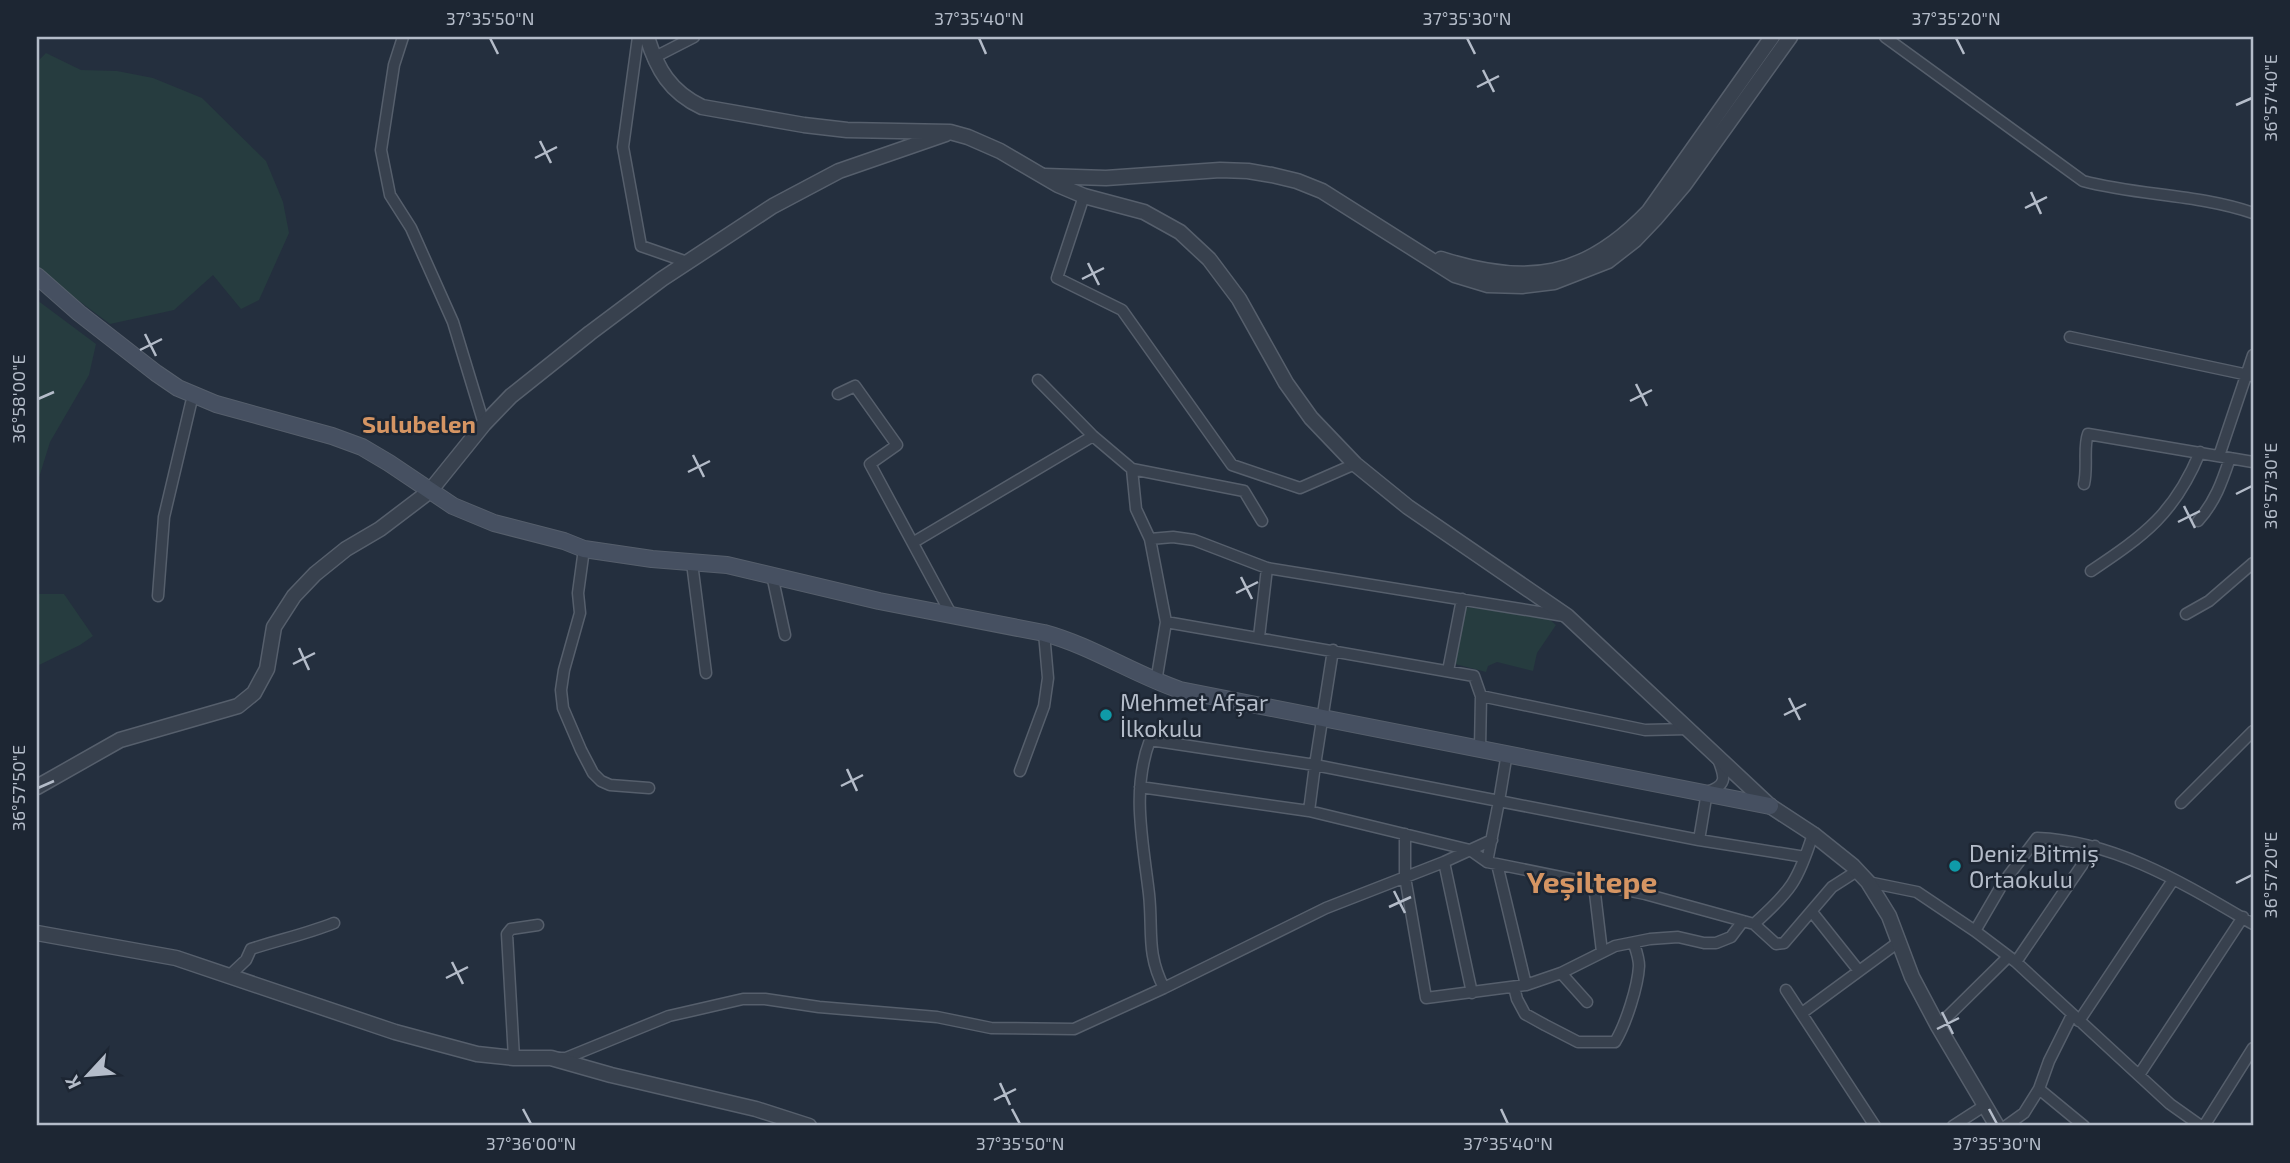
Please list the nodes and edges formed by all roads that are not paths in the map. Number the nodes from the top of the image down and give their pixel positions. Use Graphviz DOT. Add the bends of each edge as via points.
graph roads {
  1 [pos="403,37"];
  2 [pos="638,37"];
  3 [pos="647,37"];
  4 [pos="694,37"];
  5 [pos="1772,37"];
  6 [pos="1790,37"];
  7 [pos="1885,37"];
  8 [pos="653,58"];
  9 [pos="950,132"];
  10 [pos="1045,176"];
  11 [pos="1084,196"];
  12 [pos="2253,213"];
  13 [pos="1423,254"];
  14 [pos="687,262"];
  15 [pos="37,276"];
  16 [pos="37,289"];
  17 [pos="2070,337"];
  18 [pos="108,340"];
  19 [pos="2253,355"];
  20 [pos="2250,375"];
  21 [pos="1038,380"];
  22 [pos="838,394"];
  23 [pos="191,403"];
  24 [pos="484,424"];
  25 [pos="1093,436"];
  26 [pos="2200,452"];
  27 [pos="2224,457"];
  28 [pos="2253,462"];
  29 [pos="1355,464"];
  30 [pos="1132,469"];
  31 [pos="2084,484"];
  32 [pos="427,493"];
  33 [pos="1262,521"];
  34 [pos="2198,521"];
  35 [pos="1150,540"];
  36 [pos="914,542"];
  37 [pos="578,547"];
  38 [pos="692,563"];
  39 [pos="2253,563"];
  40 [pos="1267,568"];
  41 [pos="2091,571"];
  42 [pos="772,575"];
  43 [pos="158,596"];
  44 [pos="1462,599"];
  45 [pos="951,614"];
  46 [pos="2186,614"];
  47 [pos="1567,616"];
  48 [pos="1166,622"];
  49 [pos="1044,633"];
  50 [pos="785,635"];
  51 [pos="1259,637"];
  52 [pos="1333,650"];
  53 [pos="1448,671"];
  54 [pos="706,673"];
  55 [pos="1156,682"];
  56 [pos="1481,696"];
  57 [pos="1321,718"];
  58 [pos="1687,729"];
  59 [pos="2253,730"];
  60 [pos="1480,747"];
  61 [pos="1507,753"];
  62 [pos="1717,756"];
  63 [pos="1315,765"];
  64 [pos="1020,771"];
  65 [pos="37,787"];
  66 [pos="1140,787"];
  67 [pos="649,788"];
  68 [pos="1707,792"];
  69 [pos="1499,801"];
  70 [pos="2182,803"];
  71 [pos="1770,806"];
  72 [pos="1309,811"];
  73 [pos="1405,834"];
  74 [pos="1813,834"];
  75 [pos="1492,839"];
  76 [pos="1699,840"];
  77 [pos="2095,846"];
  78 [pos="1470,850"];
  79 [pos="1805,858"];
  80 [pos="1444,862"];
  81 [pos="1492,863"];
  82 [pos="1857,870"];
  83 [pos="1405,877"];
  84 [pos="2173,880"];
  85 [pos="1868,882"];
  86 [pos="1594,885"];
  87 [pos="1812,912"];
  88 [pos="2243,918"];
  89 [pos="1749,922"];
  90 [pos="334,923"];
  91 [pos="2253,924"];
  92 [pos="538,925"];
  93 [pos="1975,931"];
  94 [pos="37,933"];
  95 [pos="1900,941"];
  96 [pos="1634,944"];
  97 [pos="1602,952"];
  98 [pos="2012,959"];
  99 [pos="1859,971"];
  100 [pos="1561,973"];
  101 [pos="229,976"];
  102 [pos="1520,986"];
  103 [pos="1164,988"];
  104 [pos="1786,990"];
  105 [pos="1472,993"];
  106 [pos="1587,1002"];
  107 [pos="1802,1013"];
  108 [pos="2076,1018"];
  109 [pos="1938,1026"];
  110 [pos="2253,1048"];
  111 [pos="514,1058"];
  112 [pos="551,1058"];
  113 [pos="2249,1063"];
  114 [pos="2139,1075"];
  115 [pos="2039,1089"];
  116 [pos="1984,1107"];
  117 [pos="809,1126"];
  118 [pos="1875,1126"];
  119 [pos="1953,1126"];
  120 [pos="1997,1126"];
  121 [pos="2006,1126"];
  122 [pos="2084,1126"];
  123 [pos="2202,1126"];
  1 -- 24 [label="street" via="394,65 383,162 390,195 411,228 453,322"];
  2 -- 14 [label="street" via="624,147 640,246"];
  3 -- 8 [label="street"];
  4 -- 8 [label="street"];
  5 -- 13 [label="street" via="1649,211 1602,251 1546,274 1521,275"];
  6 -- 13 [label="street" via="1684,185 1642,233 1608,261 1554,282 1488,285 1455,275"];
  7 -- 12 [label="street" via="2083,181"];
  8 -- 9 [label="street" via="670,85 702,107 836,129"];
  9 -- 10 [label="street" via="1000,151"];
  9 -- 14 [label="street" via="839,171 773,206"];
  10 -- 11 [label="street"];
  10 -- 13 [label="street" via="1106,178 1220,170 1272,175 1322,191"];
  11 -- 29 [label="street" via="1144,212 1180,232 1209,259 1239,299 1286,383 1311,418"];
  11 -- 29 [label="street" via="1057,278 1122,310 1231,465 1300,488"];
  14 -- 24 [label="street" via="511,396"];
  15 -- 18 [label="main road"];
  16 -- 18 [label="main road"];
  17 -- 20 [label="street"];
  18 -- 23 [label="main road" via="157,383"];
  18 -- 32 [label="main road" via="194,396 362,447"];
  19 -- 20 [label="street"];
  20 -- 27 [label="street"];
  21 -- 25 [label="street"];
  22 -- 36 [label="street" via="855,386 897,445 870,464"];
  23 -- 32 [label="main road" via="340,446"];
  23 -- 43 [label="street" via="164,517"];
  24 -- 32 [label="street"];
  25 -- 30 [label="street"];
  25 -- 36 [label="street"];
  26 -- 27 [label="street"];
  26 -- 31 [label="street" via="2088,434"];
  26 -- 41 [label="street" via="2160,520"];
  27 -- 28 [label="street"];
  27 -- 34 [label="street" via="2221,488"];
  29 -- 47 [label="street" via="1408,507"];
  30 -- 33 [label="street" via="1244,491"];
  30 -- 35 [label="street" via="1136,509"];
  32 -- 37 [label="main road" via="473,516"];
  32 -- 65 [label="street" via="315,573 294,596 274,628 267,668 254,693 238,706 120,740"];
  35 -- 40 [label="street" via="1194,540"];
  35 -- 48 [label="street"];
  36 -- 45 [label="street"];
  37 -- 38 [label="main road"];
  37 -- 67 [label="street" via="580,613 564,670 563,708 601,781"];
  38 -- 42 [label="main road"];
  38 -- 54 [label="street"];
  39 -- 46 [label="street" via="2210,601"];
  40 -- 44 [label="street"];
  40 -- 51 [label="street"];
  42 -- 45 [label="main road"];
  42 -- 50 [label="street"];
  44 -- 47 [label="street"];
  44 -- 53 [label="street"];
  45 -- 49 [label="main road"];
  47 -- 58 [label="street"];
  48 -- 51 [label="street"];
  48 -- 55 [label="street"];
  49 -- 55 [label="main road"];
  49 -- 64 [label="street" via="1048,678 1044,706"];
  51 -- 52 [label="street"];
  52 -- 53 [label="street"];
  52 -- 57 [label="street"];
  53 -- 56 [label="street" via="1474,676"];
  55 -- 57 [label="main road"];
  56 -- 58 [label="street" via="1645,730"];
  56 -- 60 [label="street"];
  57 -- 60 [label="main road"];
  57 -- 63 [label="street"];
  58 -- 62 [label="street"];
  59 -- 70 [label="street"];
  60 -- 61 [label="main road"];
  61 -- 68 [label="main road"];
  61 -- 69 [label="street"];
  62 -- 68 [label="street" via="1723,780 1718,789"];
  62 -- 71 [label="street"];
  63 -- 66 [label="street" via="1150,740 1142,760"];
  63 -- 69 [label="street"];
  63 -- 72 [label="street"];
  66 -- 72 [label="street"];
  66 -- 103 [label="street" via="1152,961"];
  68 -- 71 [label="main road"];
  68 -- 76 [label="street"];
  69 -- 75 [label="street"];
  69 -- 76 [label="street"];
  71 -- 74 [label="street"];
  72 -- 73 [label="street"];
  73 -- 78 [label="street"];
  73 -- 83 [label="street"];
  74 -- 79 [label="street"];
  74 -- 82 [label="street"];
  75 -- 78 [label="street"];
  75 -- 81 [label="street"];
  76 -- 79 [label="street"];
  77 -- 84 [label="street"];
  77 -- 93 [label="street" via="2037,838"];
  77 -- 98 [label="street"];
  78 -- 80 [label="street"];
  78 -- 81 [label="street"];
  79 -- 89 [label="street" via="1783,899"];
  80 -- 83 [label="street"];
  80 -- 105 [label="street"];
  81 -- 86 [label="street"];
  81 -- 102 [label="street"];
  82 -- 85 [label="street"];
  82 -- 87 [label="street" via="1832,887"];
  83 -- 103 [label="street" via="1326,908"];
  83 -- 105 [label="street" via="1426,998"];
  84 -- 88 [label="street"];
  84 -- 108 [label="street"];
  85 -- 93 [label="street" via="1917,891"];
  85 -- 95 [label="street"];
  86 -- 89 [label="street"];
  86 -- 97 [label="street"];
  87 -- 89 [label="street" via="1779,945"];
  87 -- 99 [label="street"];
  88 -- 91 [label="street"];
  88 -- 114 [label="street"];
  89 -- 96 [label="street" via="1716,943 1678,937"];
  90 -- 101 [label="street" via="251,949"];
  92 -- 111 [label="street" via="511,929 507,934"];
  93 -- 98 [label="street"];
  94 -- 101 [label="street" via="176,958"];
  95 -- 99 [label="street"];
  95 -- 109 [label="street" via="1912,977"];
  96 -- 97 [label="street"];
  96 -- 102 [label="street" via="1637,980 1615,1042 1578,1042 1525,1014 1517,999"];
  97 -- 100 [label="street"];
  98 -- 108 [label="street"];
  98 -- 109 [label="street"];
  99 -- 107 [label="street"];
  100 -- 102 [label="street"];
  100 -- 106 [label="street"];
  101 -- 111 [label="street" via="395,1032 477,1054"];
  102 -- 105 [label="street"];
  103 -- 112 [label="street" via="1074,1029 991,1028 937,1017 743,999 669,1016 566,1058"];
  104 -- 107 [label="street"];
  107 -- 118 [label="street"];
  108 -- 114 [label="street"];
  108 -- 115 [label="street" via="2049,1061"];
  109 -- 116 [label="street"];
  110 -- 113 [label="street"];
  111 -- 112 [label="street"];
  112 -- 117 [label="street"];
  113 -- 123 [label="street"];
  114 -- 123 [label="street"];
  115 -- 121 [label="street" via="2024,1113"];
  115 -- 122 [label="street"];
  116 -- 119 [label="street"];
  116 -- 120 [label="street"];
}
